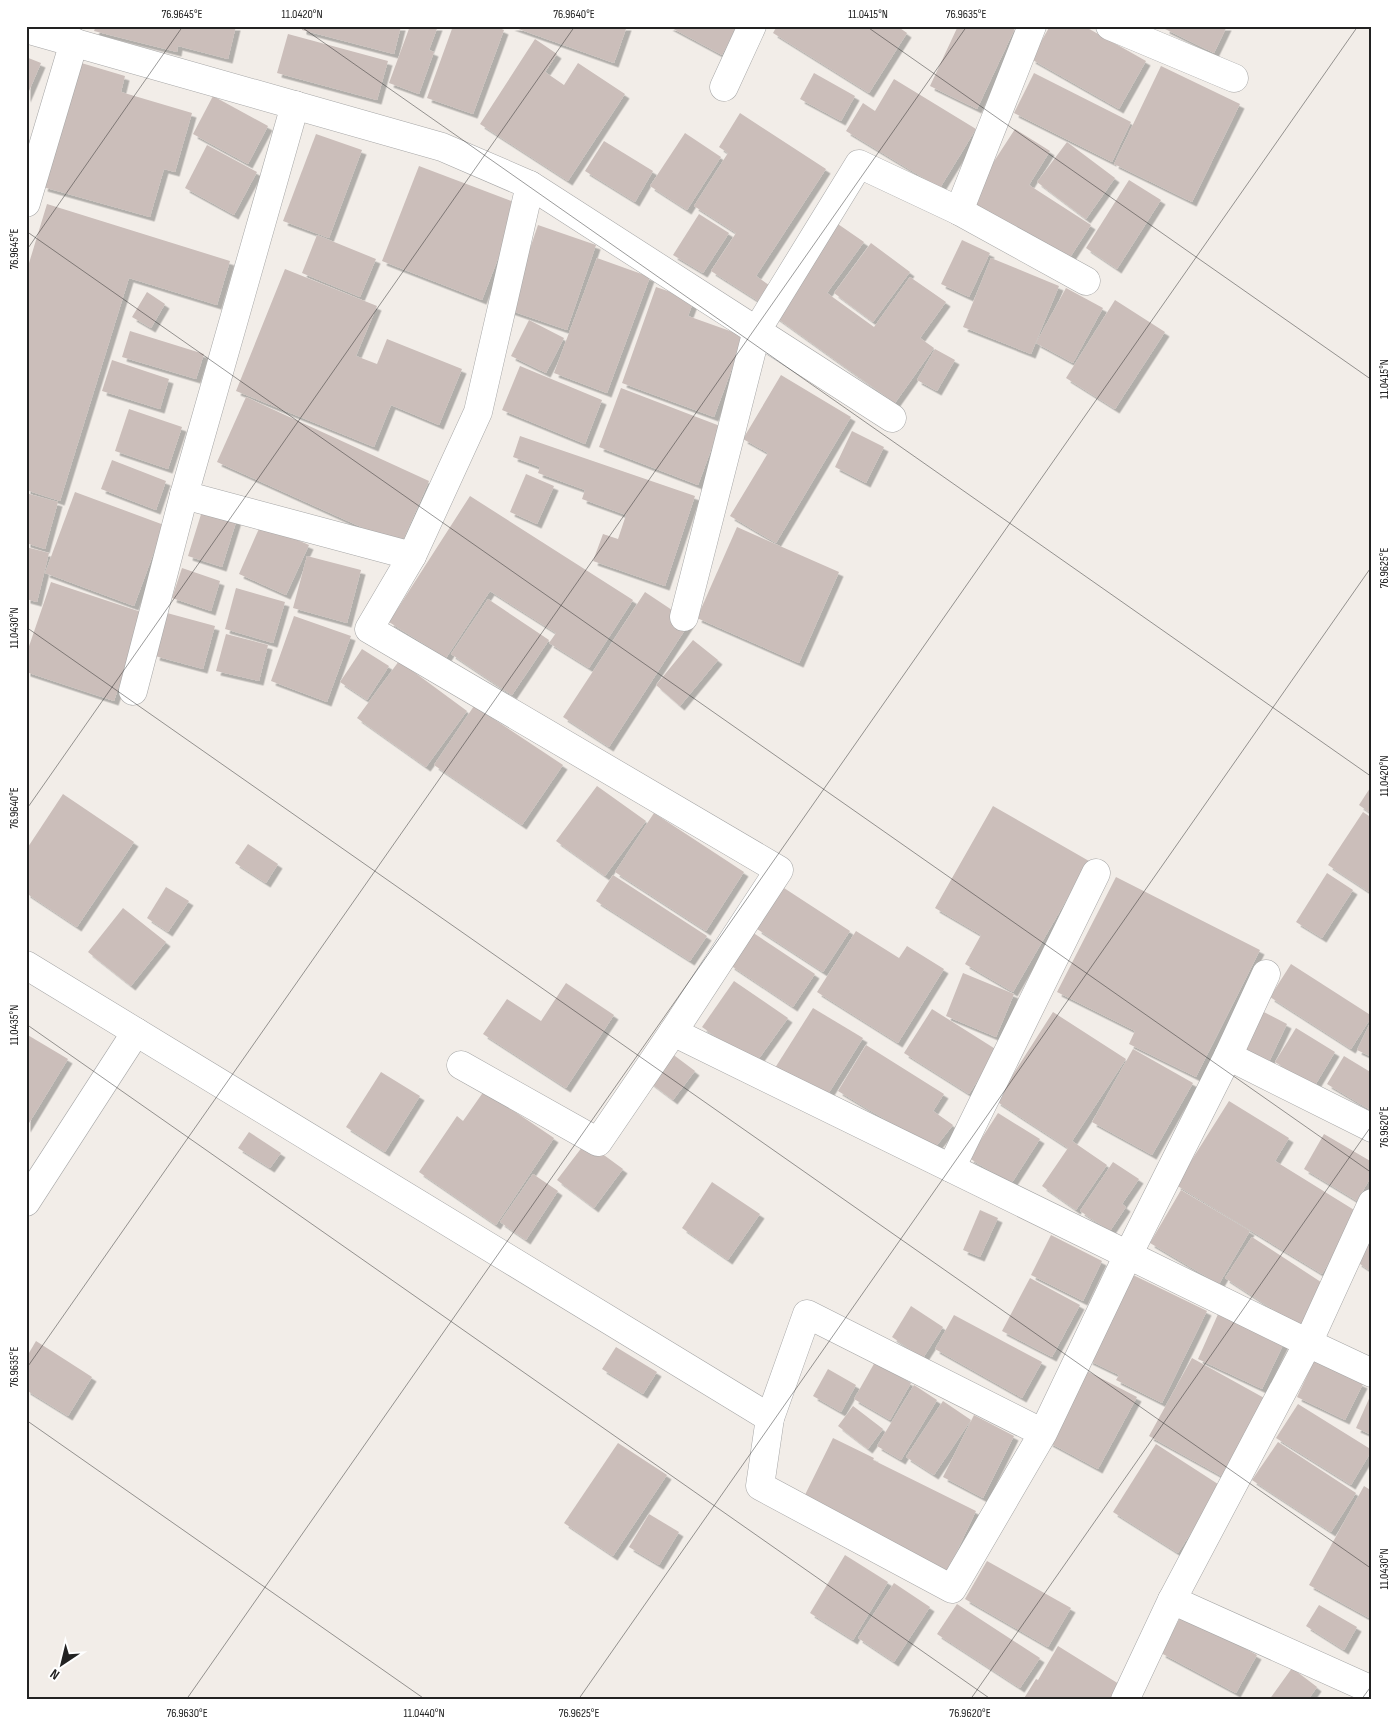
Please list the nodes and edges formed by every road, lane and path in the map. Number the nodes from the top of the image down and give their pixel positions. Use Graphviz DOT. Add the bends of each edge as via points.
graph roads {
  1 [pos="752,26"];
  2 [pos="1032,26"];
  3 [pos="1110,26"];
  4 [pos="26,29"];
  5 [pos="74,42"];
  6 [pos="1234,78"];
  7 [pos="724,87"];
  8 [pos="295,105"];
  9 [pos="530,185"];
  10 [pos="26,203"];
  11 [pos="959,211"];
  12 [pos="1086,281"];
  13 [pos="757,330"];
  14 [pos="892,418"];
  15 [pos="184,495"];
  16 [pos="412,556"];
  17 [pos="684,617"];
  18 [pos="133,692"];
  19 [pos="1096,873"];
  20 [pos="26,965"];
  21 [pos="1266,974"];
  22 [pos="136,1032"];
  23 [pos="673,1032"];
  24 [pos="1228,1056"];
  25 [pos="462,1065"];
  26 [pos="1372,1128"];
  27 [pos="951,1168"];
  28 [pos="26,1202"];
  29 [pos="1372,1202"];
  30 [pos="1128,1255"];
  31 [pos="1308,1343"];
  32 [pos="1372,1373"];
  33 [pos="770,1418"];
  34 [pos="1043,1433"];
  35 [pos="1172,1600"];
  36 [pos="1372,1690"];
  37 [pos="1125,1700"];
  1 -- 7 [label="street"];
  2 -- 11 [label="street"];
  3 -- 6 [label="street"];
  4 -- 5 [label="street"];
  5 -- 8 [label="street"];
  5 -- 10 [label="street"];
  8 -- 9 [label="street" via="442,147"];
  8 -- 15 [label="street"];
  9 -- 13 [label="street"];
  9 -- 16 [label="street" via="478,412"];
  11 -- 12 [label="street"];
  11 -- 13 [label="street" via="859,164"];
  13 -- 14 [label="street"];
  13 -- 17 [label="street"];
  15 -- 16 [label="street"];
  15 -- 18 [label="street"];
  16 -- 23 [label="street" via="369,629 779,870"];
  19 -- 27 [label="street"];
  20 -- 22 [label="street"];
  21 -- 24 [label="street"];
  22 -- 28 [label="street"];
  22 -- 33 [label="street"];
  23 -- 25 [label="street" via="598,1142"];
  23 -- 27 [label="street"];
  24 -- 26 [label="street"];
  24 -- 30 [label="street"];
  27 -- 30 [label="street"];
  29 -- 31 [label="street"];
  30 -- 31 [label="street"];
  30 -- 34 [label="street"];
  31 -- 32 [label="street"];
  31 -- 35 [label="street"];
  33 -- 34 [label="street" via="807,1314"];
  33 -- 34 [label="street" via="760,1486 952,1589"];
  35 -- 36 [label="street"];
  35 -- 37 [label="street"];
}
